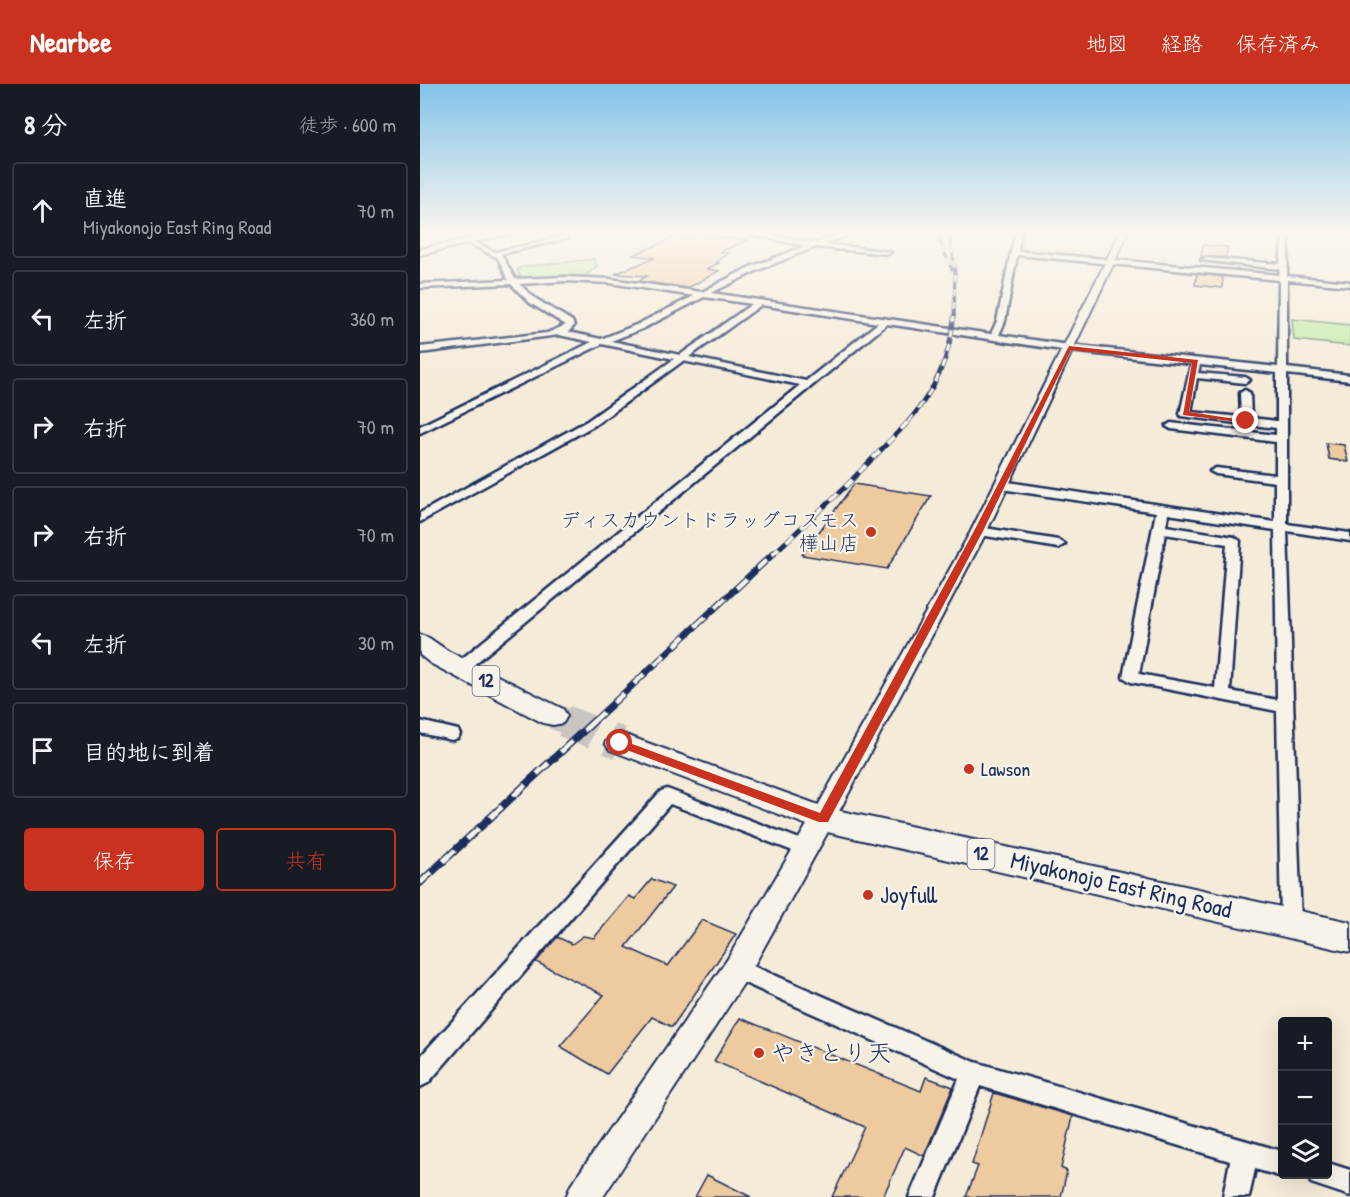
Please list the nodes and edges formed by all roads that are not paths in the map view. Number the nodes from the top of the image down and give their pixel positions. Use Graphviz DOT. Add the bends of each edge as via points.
graph roads {
  1 [pos="440,285"];
  2 [pos="516,285"];
  3 [pos="639,285"];
  4 [pos="723,285"];
  5 [pos="1009,285"];
  6 [pos="1099,285"];
  7 [pos="1283,285"];
  8 [pos="420,286"];
  9 [pos="706,294"];
  10 [pos="760,303"];
  11 [pos="884,322"];
  12 [pos="560,333"];
  13 [pos="994,338"];
  14 [pos="600,342"];
  15 [pos="1069,348"];
  16 [pos="420,350"];
  17 [pos="681,359"];
  18 [pos="1196,362"];
  19 [pos="1282,371"];
  20 [pos="1193,375"];
  21 [pos="1350,378"];
  22 [pos="1245,380"];
  23 [pos="807,384"];
  24 [pos="1245,393"];
  25 [pos="1246,421"];
  26 [pos="1171,426"];
  27 [pos="422,428"];
  28 [pos="1281,432"];
  29 [pos="1216,471"];
  30 [pos="1281,479"];
  31 [pos="1001,485"];
  32 [pos="1163,509"];
  33 [pos="420,518"];
  34 [pos="1281,527"];
  35 [pos="1159,529"];
  36 [pos="979,531"];
  37 [pos="1350,537"];
  38 [pos="1058,544"];
  39 [pos="420,643"];
  40 [pos="460,668"];
  41 [pos="1222,695"];
  42 [pos="1286,707"];
  43 [pos="553,716"];
  44 [pos="420,727"];
  45 [pos="452,734"];
  46 [pos="620,743"];
  47 [pos="823,819"];
  48 [pos="806,849"];
  49 [pos="1291,923"];
  50 [pos="1350,937"];
  51 [pos="737,969"];
  52 [pos="973,1073"];
  53 [pos="420,1075"];
  54 [pos="1245,1153"];
  55 [pos="1278,1163"];
  56 [pos="1332,1178"];
  57 [pos="1350,1183"];
  58 [pos="583,1197"];
  59 [pos="922,1197"];
  60 [pos="1236,1197"];
  1 -- 8 [label="street"];
  2 -- 12 [label="street" via="533,301 569,323"];
  3 -- 9 [label="street"];
  4 -- 9 [label="street"];
  5 -- 13 [label="street"];
  6 -- 15 [label="street"];
  7 -- 19 [label="street"];
  9 -- 10 [label="street"];
  9 -- 14 [label="street"];
  10 -- 11 [label="street"];
  10 -- 17 [label="street"];
  11 -- 13 [label="street"];
  11 -- 23 [label="street"];
  12 -- 14 [label="street"];
  12 -- 16 [label="street"];
  13 -- 15 [label="street"];
  14 -- 17 [label="street"];
  14 -- 27 [label="street"];
  15 -- 18 [label="street"];
  15 -- 31 [label="street"];
  17 -- 23 [label="street"];
  17 -- 33 [label="street" via="591,423"];
  18 -- 19 [label="street"];
  18 -- 20 [label="street"];
  19 -- 21 [label="street"];
  19 -- 28 [label="street"];
  20 -- 22 [label="street"];
  20 -- 25 [label="street" via="1185,414"];
  23 -- 40 [label="street"];
  24 -- 25 [label="street"];
  25 -- 28 [label="street"];
  26 -- 28 [label="street"];
  28 -- 30 [label="street"];
  29 -- 30 [label="street"];
  30 -- 34 [label="street"];
  31 -- 32 [label="street"];
  31 -- 36 [label="street"];
  32 -- 34 [label="street"];
  32 -- 35 [label="street"];
  34 -- 37 [label="street"];
  34 -- 42 [label="street"];
  35 -- 41 [label="street" via="1234,541"];
  35 -- 41 [label="street" via="1131,677"];
  36 -- 38 [label="street"];
  36 -- 47 [label="street"];
  39 -- 40 [label="main road, 12"];
  40 -- 43 [label="main road, 12"];
  41 -- 42 [label="street"];
  42 -- 49 [label="street"];
  44 -- 45 [label="street"];
  46 -- 47 [label="main road, Miyakonojo East Ring Road / 12"];
  47 -- 48 [label="street"];
  47 -- 49 [label="main road, Miyakonojo East Ring Road / 12"];
  48 -- 51 [label="street"];
  48 -- 53 [label="street" via="667,796"];
  49 -- 50 [label="main road, Miyakonojo East Ring Road / 12"];
  51 -- 52 [label="street"];
  51 -- 58 [label="street"];
  52 -- 54 [label="street"];
  52 -- 59 [label="street"];
  54 -- 55 [label="street"];
  54 -- 60 [label="street"];
  56 -- 57 [label="street"];
}
